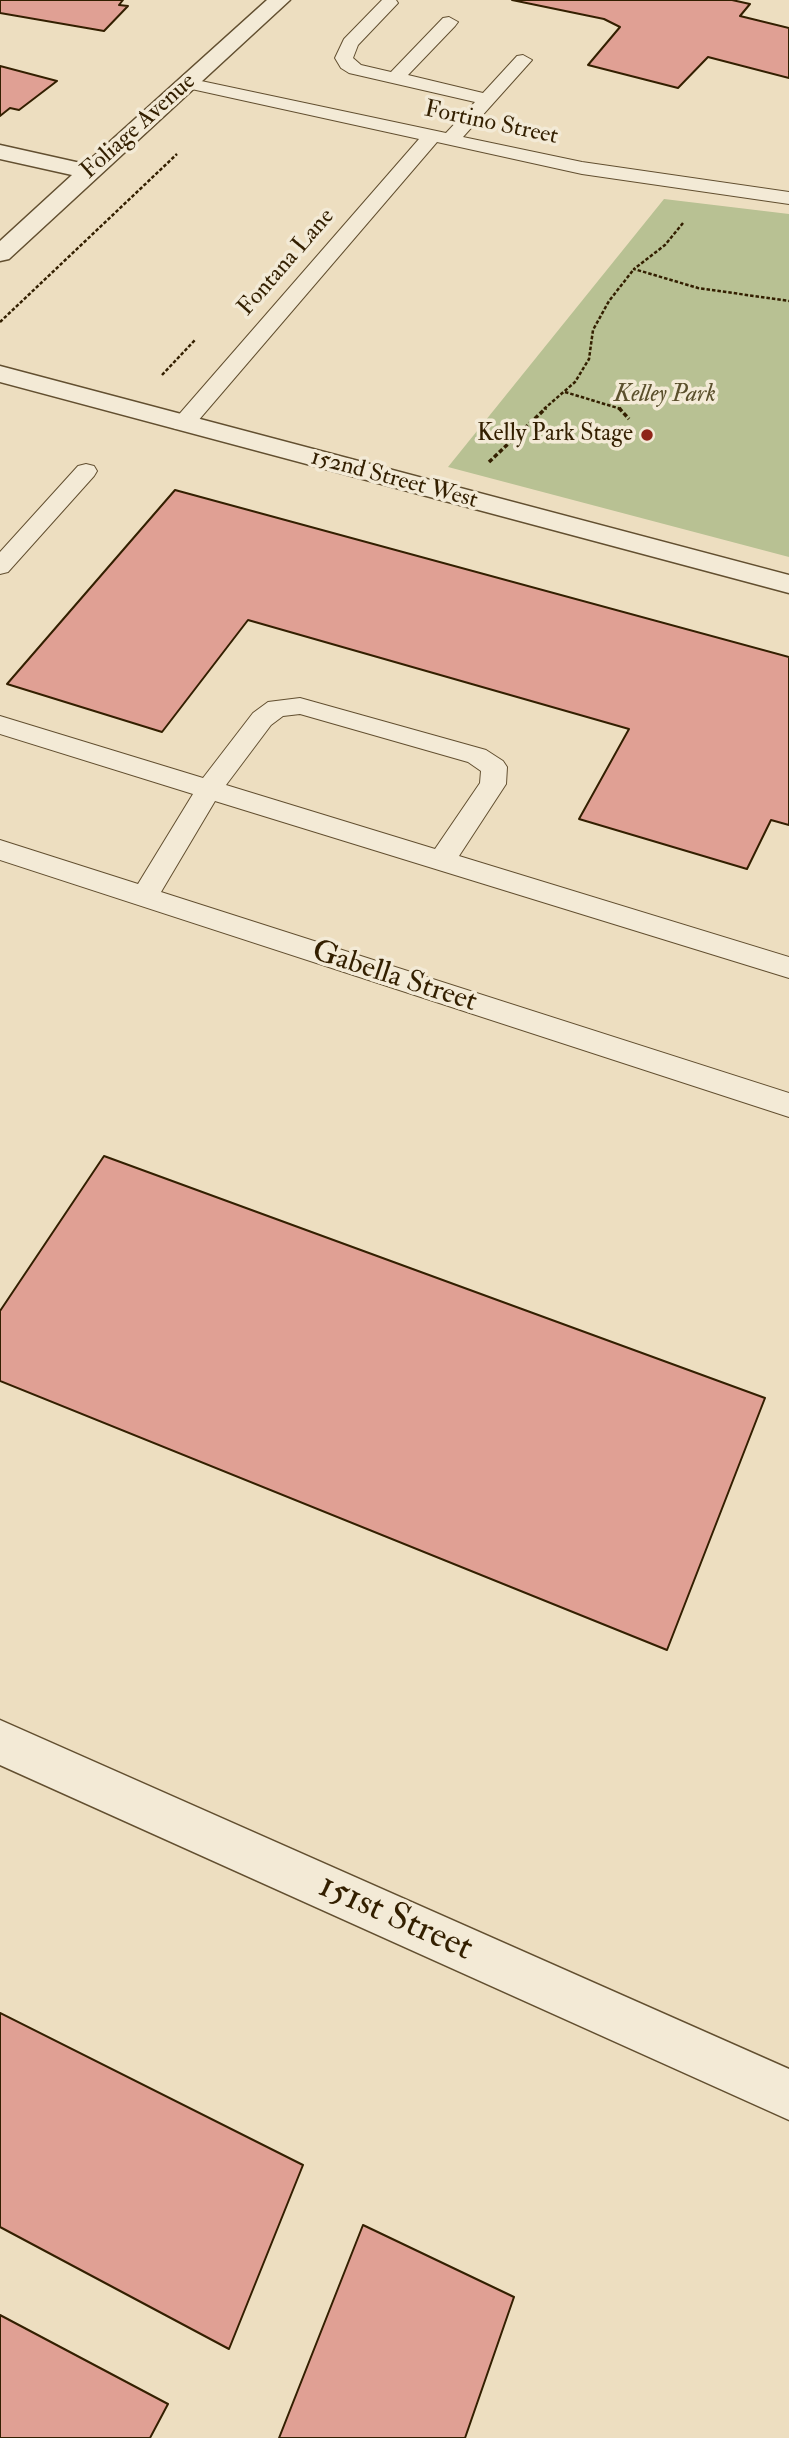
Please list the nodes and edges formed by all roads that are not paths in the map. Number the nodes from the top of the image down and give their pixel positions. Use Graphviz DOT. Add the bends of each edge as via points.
graph roads {
  1 [pos="279,0"];
  2 [pos="389,4"];
  3 [pos="449,22"];
  4 [pos="523,60"];
  5 [pos="395,78"];
  6 [pos="187,83"];
  7 [pos="487,99"];
  8 [pos="440,139"];
  9 [pos="0,152"];
  10 [pos="89,172"];
  11 [pos="789,198"];
  12 [pos="0,254"];
  13 [pos="0,374"];
  14 [pos="183,424"];
  15 [pos="86,471"];
  16 [pos="0,567"];
  17 [pos="789,584"];
  18 [pos="0,725"];
  19 [pos="209,789"];
  20 [pos="0,850"];
  21 [pos="442,860"];
  22 [pos="144,898"];
  23 [pos="789,968"];
  24 [pos="789,1105"];
  25 [pos="0,1742"];
  26 [pos="789,2095"];
  1 -- 6 [label="street, Foliage Avenue"];
  2 -- 5 [label="lane" via="350,43 344,58 355,69"];
  3 -- 5 [label="lane"];
  4 -- 7 [label="lane, Fontana Lane"];
  5 -- 7 [label="lane"];
  6 -- 8 [label="lane, Fortino Street"];
  6 -- 10 [label="street, Foliage Avenue"];
  7 -- 8 [label="lane, Fontana Lane"];
  8 -- 11 [label="lane, Fortino Street" via="642,179"];
  8 -- 14 [label="lane, Fontana Lane"];
  9 -- 10 [label="street"];
  10 -- 12 [label="street, Foliage Avenue"];
  13 -- 14 [label="street, 152nd Street West"];
  14 -- 17 [label="street, 152nd Street West"];
  15 -- 16 [label="lane"];
  18 -- 19 [label="lane"];
  19 -- 21 [label="lane"];
  19 -- 21 [label="lane" via="262,719 277,708 300,706 477,756 494,767 493,784"];
  19 -- 22 [label="lane"];
  20 -- 22 [label="lane, Gabella Street"];
  21 -- 23 [label="lane"];
  22 -- 24 [label="lane, Gabella Street"];
  25 -- 26 [label="street, 151st Street"];
}
